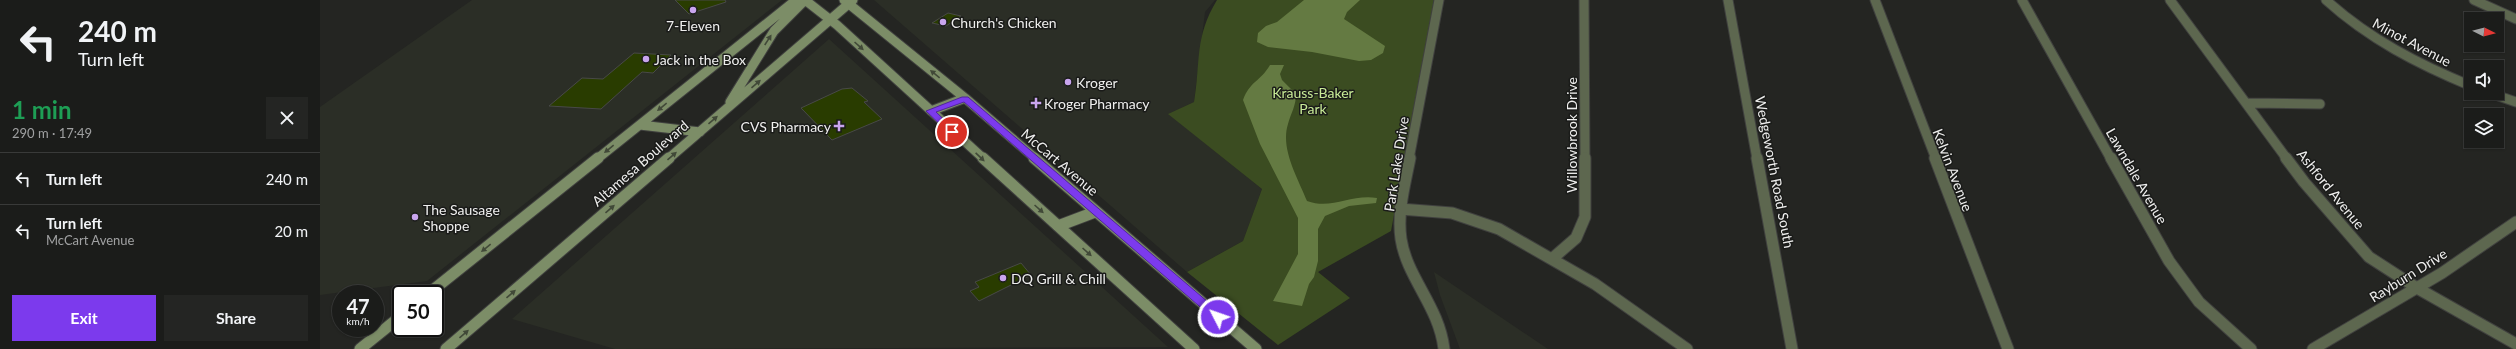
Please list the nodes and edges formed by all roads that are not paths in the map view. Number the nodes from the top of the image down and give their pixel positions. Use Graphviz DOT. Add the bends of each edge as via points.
graph roads {
  1 [pos="796,0"];
  2 [pos="805,0"];
  3 [pos="1439,0"];
  4 [pos="1584,0"];
  5 [pos="1728,0"];
  6 [pos="1875,0"];
  7 [pos="2022,0"];
  8 [pos="2170,0"];
  9 [pos="2326,0"];
  10 [pos="2474,0"];
  11 [pos="846,1"];
  12 [pos="2516,19"];
  13 [pos="830,20"];
  14 [pos="2464,83"];
  15 [pos="965,98"];
  16 [pos="2504,98"];
  17 [pos="2516,102"];
  18 [pos="2248,103"];
  19 [pos="2320,104"];
  20 [pos="726,109"];
  21 [pos="930,111"];
  22 [pos="640,125"];
  23 [pos="700,132"];
  24 [pos="1400,209"];
  25 [pos="1096,212"];
  26 [pos="2516,222"];
  27 [pos="1058,226"];
  28 [pos="1553,258"];
  29 [pos="439,285"];
  30 [pos="2417,288"];
  31 [pos="392,323"];
  32 [pos="2516,344"];
  33 [pos="360,349"];
  34 [pos="446,349"];
  35 [pos="1194,349"];
  36 [pos="1256,349"];
  37 [pos="1444,349"];
  38 [pos="1687,349"];
  39 [pos="1792,349"];
  40 [pos="2008,349"];
  41 [pos="2251,349"];
  42 [pos="2313,349"];
  1 -- 22 [label="main road, Altamesa Boulevard, one-way"];
  2 -- 13 [label="main road"];
  20 -- 2 [label="main road, one-way" via="774,31"];
  3 -- 24 [label="street, Park Lake Drive"];
  4 -- 28 [label="street, Willowbrook Drive" via="1585,217 1576,238"];
  5 -- 39 [label="street, Wedgeworth Road South"];
  6 -- 40 [label="street, Kelvin Avenue"];
  7 -- 41 [label="street, Lawndale Avenue" via="2169,260 2199,302"];
  8 -- 18 [label="street, Ashford Avenue"];
  9 -- 14 [label="street, Minot Avenue" via="2354,25 2380,43"];
  10 -- 12 [label="street"];
  11 -- 13 [label="main road, Altamesa Boulevard"];
  15 -- 11 [label="main road, McCart Avenue, one-way"];
  20 -- 13 [label="main road, Altamesa Boulevard, one-way"];
  13 -- 21 [label="main road, one-way"];
  15 -- 21 [label="main road"];
  15 -- 25 [label="main road, McCart Avenue"];
  16 -- 17 [label="street"];
  18 -- 19 [label="street"];
  18 -- 30 [label="street, Ashford Avenue" via="2304,182 2369,257"];
  23 -- 20 [label="main road, Altamesa Boulevard, one-way"];
  21 -- 27 [label="main road, one-way"];
  22 -- 23 [label="main road"];
  22 -- 29 [label="main road, Altamesa Boulevard, one-way"];
  34 -- 23 [label="main road, Altamesa Boulevard, one-way"];
  24 -- 28 [label="street" via="1432,210 1467,216 1499,228"];
  24 -- 37 [label="street, Park Lake Drive" via="1401,240 1438,321"];
  25 -- 27 [label="main road"];
  25 -- 36 [label="main road, McCart Avenue"];
  26 -- 30 [label="street, Rayburn Drive" via="2489,243"];
  27 -- 35 [label="main road, one-way"];
  28 -- 38 [label="street" via="1595,284"];
  30 -- 32 [label="street, Ashford Avenue"];
  30 -- 42 [label="street, Rayburn Drive"];
  31 -- 33 [label="main road"];
}
